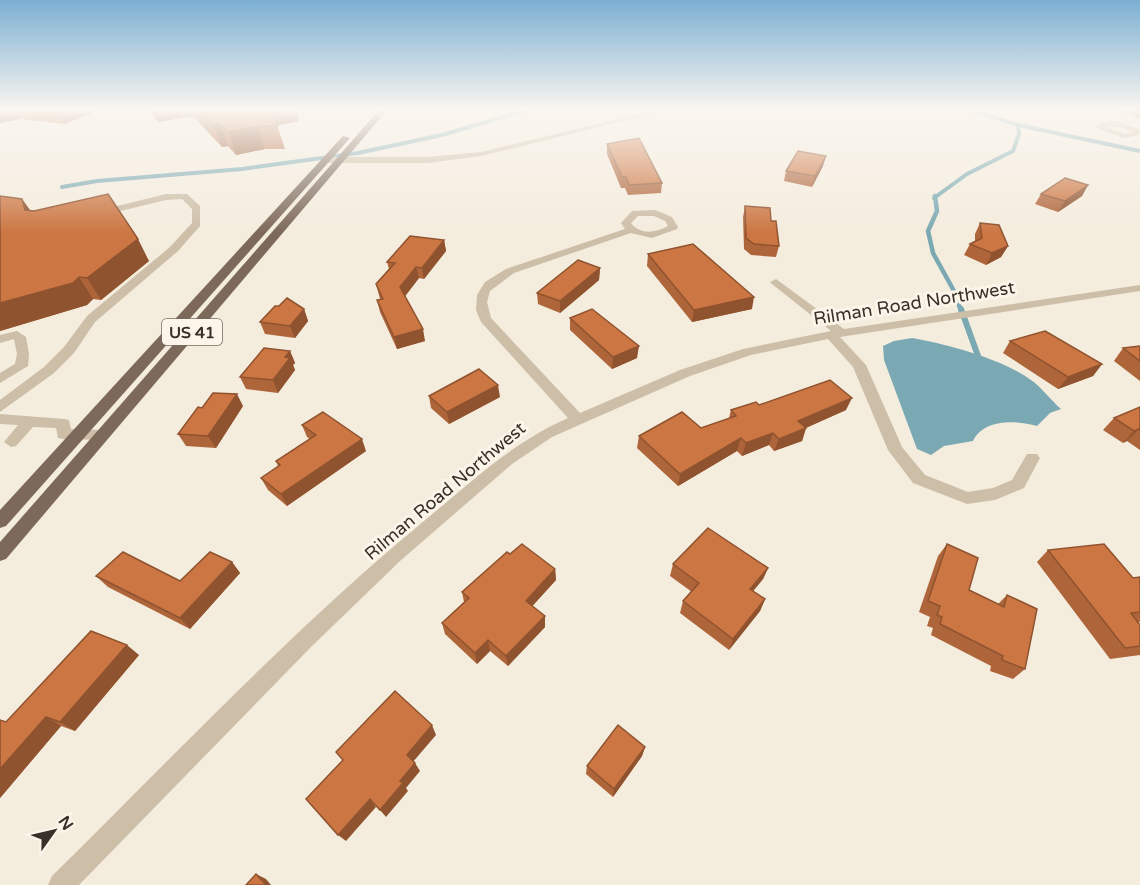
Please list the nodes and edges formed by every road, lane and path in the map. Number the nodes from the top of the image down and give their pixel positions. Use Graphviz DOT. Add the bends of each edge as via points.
graph roads {
  1 [pos="335,150"];
  2 [pos="348,150"];
  3 [pos="496,150"];
  4 [pos="326,160"];
  5 [pos="340,160"];
  6 [pos="90,215"];
  7 [pos="631,230"];
  8 [pos="776,282"];
  9 [pos="1140,288"];
  10 [pos="836,334"];
  11 [pos="0,339"];
  12 [pos="69,350"];
  13 [pos="0,379"];
  14 [pos="0,407"];
  15 [pos="0,418"];
  16 [pos="576,418"];
  17 [pos="24,420"];
  18 [pos="71,434"];
  19 [pos="103,435"];
  20 [pos="11,442"];
  21 [pos="1032,458"];
  22 [pos="0,521"];
  23 [pos="0,554"];
  24 [pos="61,885"];
  1 -- 4 [label="main road, US 41"];
  2 -- 5 [label="main road, US 41"];
  3 -- 5 [label="street" via="428,160"];
  4 -- 5 [label="street"];
  4 -- 18 [label="main road, US 41"];
  5 -- 19 [label="main road, US 41"];
  6 -- 12 [label="street" via="184,196 197,208 197,224 174,249 92,319"];
  7 -- 16 [label="street" via="510,271 483,291 480,305 484,319"];
  8 -- 10 [label="street"];
  9 -- 10 [label="street, Rilman Road Northwest"];
  10 -- 16 [label="street, Rilman Road Northwest" via="723,359"];
  10 -- 21 [label="street" via="859,365 896,450 919,479 967,498 995,494 1018,484"];
  11 -- 13 [label="street" via="17,334 22,354 21,366"];
  12 -- 14 [label="street"];
  12 -- 17 [label="street" via="62,369 26,400 18,413"];
  15 -- 17 [label="street"];
  16 -- 24 [label="street, Rilman Road Northwest" via="507,460 394,556 304,640"];
  17 -- 18 [label="street" via="64,424"];
  17 -- 20 [label="street"];
  18 -- 19 [label="street"];
  18 -- 22 [label="main road, US 41"];
  19 -- 23 [label="main road, US 41"];
}
